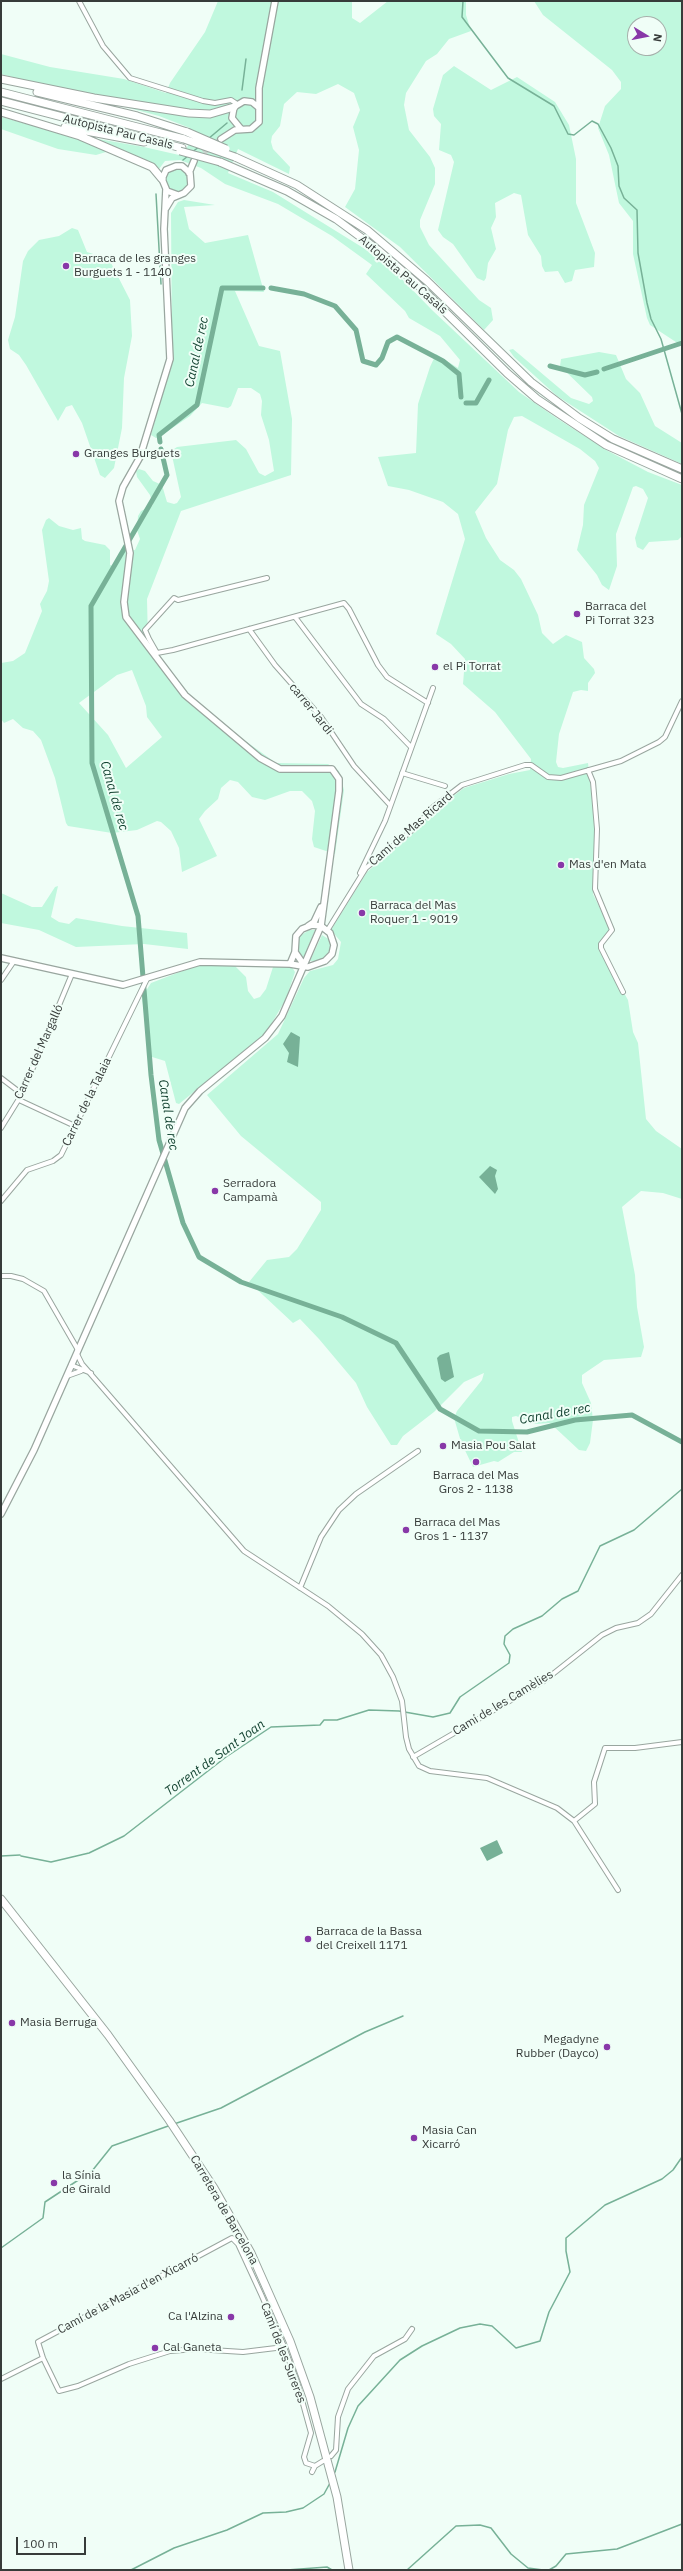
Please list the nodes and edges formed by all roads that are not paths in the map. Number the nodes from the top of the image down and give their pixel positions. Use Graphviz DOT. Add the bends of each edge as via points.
graph roads {
  1 [pos="79,1"];
  2 [pos="275,1"];
  3 [pos="1,81"];
  4 [pos="259,88"];
  5 [pos="1,92"];
  6 [pos="1,101"];
  7 [pos="248,101"];
  8 [pos="235,106"];
  9 [pos="258,107"];
  10 [pos="1,112"];
  11 [pos="233,123"];
  12 [pos="47,124"];
  13 [pos="240,129"];
  14 [pos="228,132"];
  15 [pos="221,139"];
  16 [pos="181,149"];
  17 [pos="236,155"];
  18 [pos="184,167"];
  19 [pos="189,173"];
  20 [pos="162,179"];
  21 [pos="166,189"];
  22 [pos="178,195"];
  23 [pos="166,208"];
  24 [pos="682,469"];
  25 [pos="682,479"];
  26 [pos="267,578"];
  27 [pos="294,617"];
  28 [pos="249,629"];
  29 [pos="155,654"];
  30 [pos="433,688"];
  31 [pos="682,701"];
  32 [pos="428,703"];
  33 [pos="411,747"];
  34 [pos="588,770"];
  35 [pos="402,773"];
  36 [pos="445,786"];
  37 [pos="390,805"];
  38 [pos="360,876"];
  39 [pos="324,898"];
  40 [pos="306,926"];
  41 [pos="321,926"];
  42 [pos="327,931"];
  43 [pos="295,952"];
  44 [pos="1,958"];
  45 [pos="14,961"];
  46 [pos="290,964"];
  47 [pos="304,965"];
  48 [pos="72,974"];
  49 [pos="147,979"];
  50 [pos="1,980"];
  51 [pos="623,992"];
  52 [pos="1,1078"];
  53 [pos="22,1094"];
  54 [pos="19,1100"];
  55 [pos="75,1126"];
  56 [pos="1,1128"];
  57 [pos="1,1201"];
  58 [pos="1,1276"];
  59 [pos="77,1352"];
  60 [pos="82,1364"];
  61 [pos="72,1365"];
  62 [pos="82,1371"];
  63 [pos="91,1374"];
  64 [pos="67,1376"];
  65 [pos="418,1451"];
  66 [pos="1,1514"];
  67 [pos="682,1575"];
  68 [pos="300,1588"];
  69 [pos="682,1742"];
  70 [pos="413,1757"];
  71 [pos="574,1821"];
  72 [pos="618,1890"];
  73 [pos="1,1899"];
  74 [pos="232,2238"];
  75 [pos="412,2329"];
  76 [pos="284,2347"];
  77 [pos="43,2358"];
  78 [pos="1,2379"];
  79 [pos="332,2456"];
  80 [pos="323,2461"];
  81 [pos="315,2466"];
  82 [pos="312,2472"];
  83 [pos="349,2570"];
  1 -- 8 [label="street" via="103,46 130,78 203,102 231,100"];
  2 -- 4 [label="street"];
  3 -- 8 [label="highway" via="204,114 220,112"];
  3 -- 17 [label="highway, bridge" via="137,116 187,132"];
  4 -- 7 [label="street"];
  4 -- 9 [label="street"];
  5 -- 17 [label="highway, Autopista Pau Casals, bridge"];
  6 -- 16 [label="highway, Autopista Pau Casals"];
  7 -- 8 [label="street"];
  7 -- 9 [label="street"];
  8 -- 11 [label="street"];
  9 -- 13 [label="street" via="261,114 257,125 247,130"];
  10 -- 12 [label="highway"];
  11 -- 13 [label="street"];
  11 -- 14 [label="street"];
  12 -- 16 [label="highway"];
  12 -- 20 [label="highway" via="152,167"];
  13 -- 14 [label="street"];
  14 -- 15 [label="street"];
  16 -- 25 [label="highway, Autopista Pau Casals, bridge" via="220,162 287,191 336,219 378,250 416,283 537,399 606,445 648,466"];
  17 -- 24 [label="highway, Autopista Pau Casals" via="347,217 386,246 427,281 514,368 547,395 613,438"];
  18 -- 19 [label="street"];
  18 -- 19 [label="street" via="194,161"];
  18 -- 20 [label="street" via="170,167"];
  19 -- 22 [label="street" via="191,186"];
  20 -- 21 [label="street"];
  21 -- 22 [label="street"];
  21 -- 23 [label="street"];
  22 -- 23 [label="street" via="172,198"];
  23 -- 29 [label="street" via="164,229 170,358 140,457 123,487 119,501 130,553 124,610 130,623"];
  26 -- 29 [label="street" via="178,600 174,598 145,630"];
  27 -- 28 [label="street"];
  27 -- 32 [label="street" via="347,604 378,665 387,677"];
  27 -- 33 [label="street" via="361,704 384,719"];
  28 -- 29 [label="street"];
  28 -- 37 [label="street, carrer Jardi" via="283,675 322,717 354,766"];
  29 -- 39 [label="street" via="185,695 272,766 289,770 324,767 332,769 339,791"];
  30 -- 32 [label="street"];
  31 -- 34 [label="street, Camí de Mas Ricard" via="670,728 659,742 625,759"];
  32 -- 33 [label="street"];
  33 -- 35 [label="street"];
  34 -- 38 [label="street, Camí de Mas Ricard" via="554,778 544,775 531,765 526,765 462,785 432,808 416,827"];
  34 -- 51 [label="street" via="593,782 597,829 595,889 612,930 601,944 601,948"];
  35 -- 36 [label="street"];
  35 -- 37 [label="street"];
  37 -- 38 [label="street"];
  38 -- 42 [label="street, Camí de Mas Ricard"];
  39 -- 40 [label="street" via="316,918"];
  39 -- 41 [label="street"];
  40 -- 41 [label="street"];
  40 -- 43 [label="street" via="296,936"];
  41 -- 42 [label="street"];
  41 -- 47 [label="street"];
  42 -- 47 [label="street" via="333,940 332,954 316,965"];
  43 -- 46 [label="street"];
  43 -- 47 [label="street"];
  44 -- 45 [label="street"];
  45 -- 48 [label="street"];
  45 -- 50 [label="street"];
  46 -- 47 [label="street"];
  46 -- 49 [label="street" via="200,962"];
  47 -- 59 [label="street" via="275,1028 192,1100 163,1156"];
  48 -- 49 [label="street" via="123,985"];
  48 -- 53 [label="street, Carrer del Margalló"];
  49 -- 55 [label="street, Carrer de la Talaia"];
  52 -- 53 [label="street"];
  53 -- 54 [label="street, Carrer del Margalló"];
  54 -- 55 [label="street"];
  54 -- 56 [label="street, Carrer del Margalló"];
  55 -- 57 [label="street, Carrer de la Talaia" via="61,1155 53,1161 27,1170"];
  58 -- 59 [label="street" via="23,1279 44,1291"];
  59 -- 60 [label="street"];
  59 -- 61 [label="street"];
  60 -- 61 [label="street"];
  60 -- 63 [label="street"];
  61 -- 62 [label="street"];
  61 -- 64 [label="street"];
  62 -- 63 [label="street"];
  62 -- 64 [label="street"];
  63 -- 68 [label="street" via="244,1551"];
  64 -- 66 [label="street" via="29,1462"];
  65 -- 68 [label="street" via="356,1494 339,1510 321,1537"];
  67 -- 70 [label="street, Camí de les Camèlies" via="651,1614 638,1623 616,1628 602,1635 544,1681"];
  68 -- 70 [label="street" via="328,1606 362,1634 380,1655 402,1701 406,1737"];
  69 -- 71 [label="street" via="635,1748 605,1748 594,1782 595,1804"];
  70 -- 71 [label="street" via="419,1766 430,1771 487,1778 542,1800"];
  71 -- 72 [label="street"];
  73 -- 83 [label="highway, Carretera de Barcelona" via="98,2023 188,2148 233,2221 290,2341 319,2426 341,2518"];
  74 -- 76 [label="street, Camí de les Sureres" via="238,2244"];
  74 -- 77 [label="street, Camí de la Masia d'en Xicarró" via="38,2342"];
  75 -- 79 [label="street" via="405,2340 374,2356 348,2389 338,2416 336,2450"];
  76 -- 77 [label="street" via="243,2352 196,2349 170,2351 59,2391"];
  76 -- 81 [label="street, Camí de les Sureres" via="311,2432 304,2457 306,2463"];
  77 -- 78 [label="street"];
  80 -- 81 [label="street"];
  81 -- 82 [label="street"];
}
